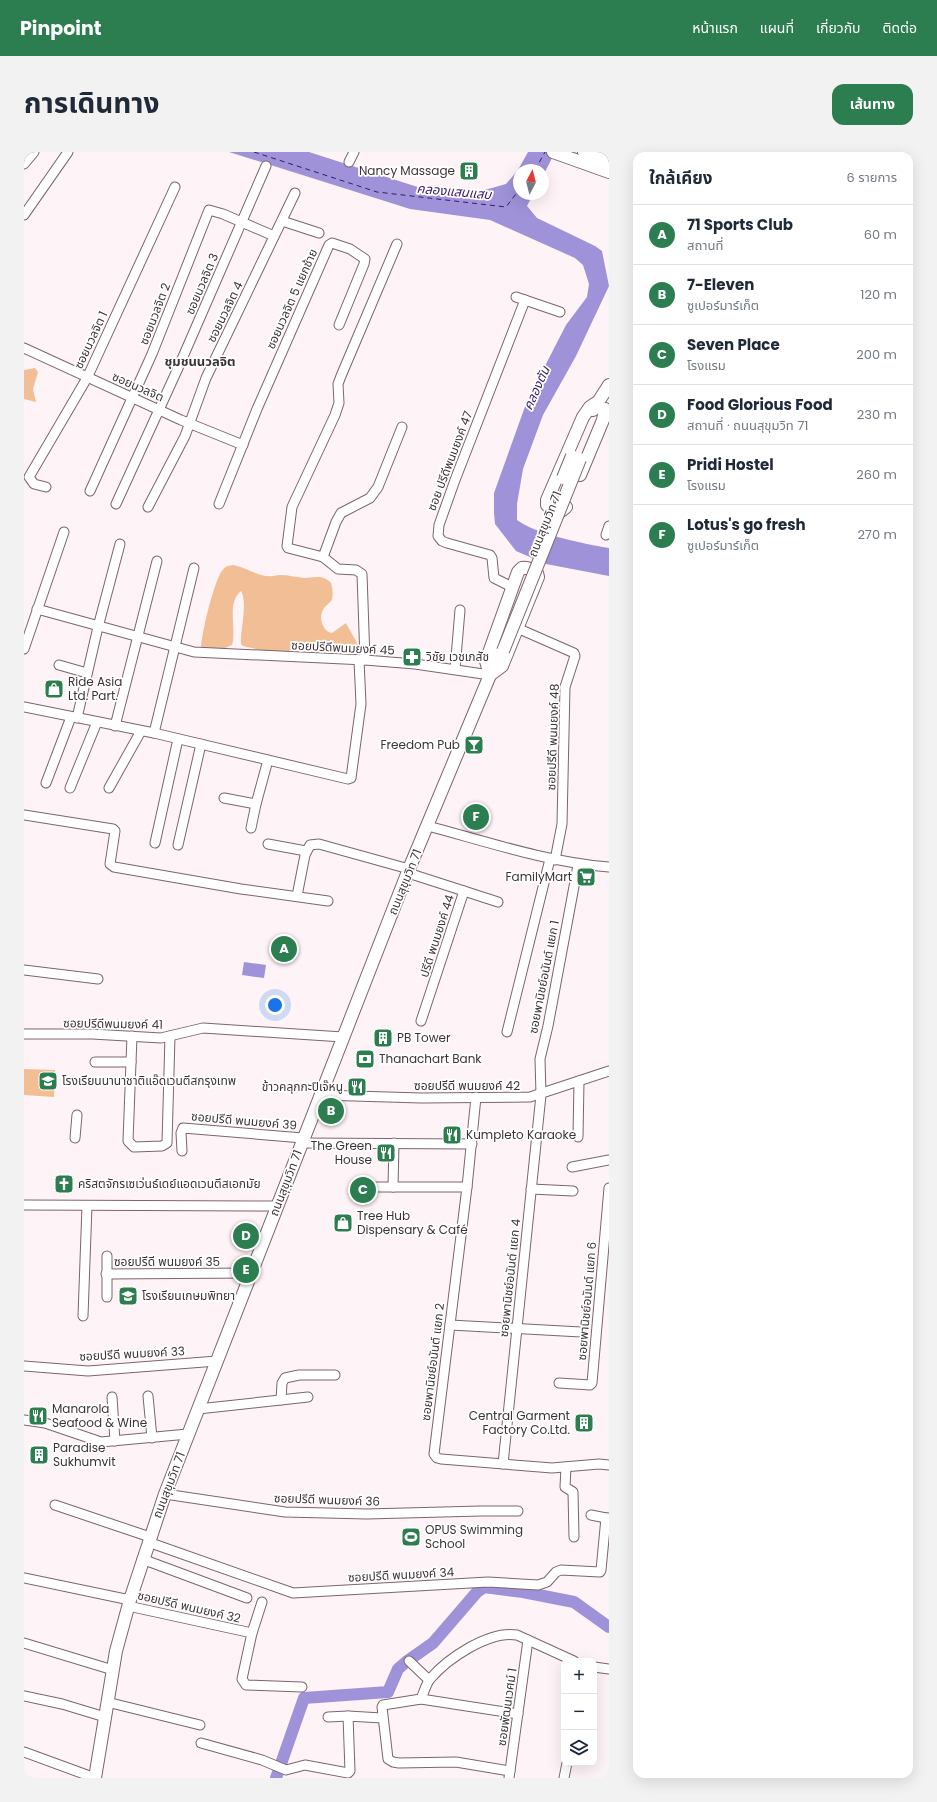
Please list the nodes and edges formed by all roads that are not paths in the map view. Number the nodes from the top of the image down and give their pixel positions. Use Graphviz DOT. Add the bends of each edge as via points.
graph roads {
  1 [pos="34,152"];
  2 [pos="68,152"];
  3 [pos="354,152"];
  4 [pos="553,152"];
  5 [pos="571,152"];
  6 [pos="584,152"];
  7 [pos="596,152"];
  8 [pos="609,157"];
  9 [pos="350,162"];
  10 [pos="609,162"];
  11 [pos="24,164"];
  12 [pos="266,166"];
  13 [pos="609,166"];
  14 [pos="609,172"];
  15 [pos="175,187"];
  16 [pos="295,193"];
  17 [pos="24,215"];
  18 [pos="282,220"];
  19 [pos="242,222"];
  20 [pos="319,233"];
  21 [pos="274,236"];
  22 [pos="397,244"];
  23 [pos="516,297"];
  24 [pos="525,300"];
  25 [pos="560,312"];
  26 [pos="338,325"];
  27 [pos="24,348"];
  28 [pos="87,378"];
  29 [pos="609,385"];
  30 [pos="133,398"];
  31 [pos="603,405"];
  32 [pos="159,410"];
  33 [pos="190,424"];
  34 [pos="402,427"];
  35 [pos="243,445"];
  36 [pos="46,487"];
  37 [pos="90,491"];
  38 [pos="116,504"];
  39 [pos="218,504"];
  40 [pos="148,507"];
  41 [pos="609,526"];
  42 [pos="64,532"];
  43 [pos="606,536"];
  44 [pos="120,544"];
  45 [pos="323,557"];
  46 [pos="157,561"];
  47 [pos="194,568"];
  48 [pos="512,587"];
  49 [pos="37,609"];
  50 [pos="460,610"];
  51 [pos="98,626"];
  52 [pos="518,628"];
  53 [pos="138,638"];
  54 [pos="175,648"];
  55 [pos="24,649"];
  56 [pos="362,660"];
  57 [pos="59,665"];
  58 [pos="455,669"];
  59 [pos="491,672"];
  60 [pos="87,674"];
  61 [pos="24,707"];
  62 [pos="74,717"];
  63 [pos="97,722"];
  64 [pos="115,726"];
  65 [pos="141,731"];
  66 [pos="154,733"];
  67 [pos="178,739"];
  68 [pos="201,744"];
  69 [pos="268,760"];
  70 [pos="46,783"];
  71 [pos="70,788"];
  72 [pos="110,788"];
  73 [pos="224,798"];
  74 [pos="256,804"];
  75 [pos="24,816"];
  76 [pos="428,826"];
  77 [pos="251,828"];
  78 [pos="155,843"];
  79 [pos="268,844"];
  80 [pos="178,845"];
  81 [pos="306,851"];
  82 [pos="552,860"];
  83 [pos="578,864"];
  84 [pos="609,867"];
  85 [pos="409,871"];
  86 [pos="464,891"];
  87 [pos="297,896"];
  88 [pos="328,901"];
  89 [pos="498,902"];
  90 [pos="24,970"];
  91 [pos="98,979"];
  92 [pos="421,1021"];
  93 [pos="507,1032"];
  94 [pos="24,1034"];
  95 [pos="132,1036"];
  96 [pos="170,1036"];
  97 [pos="344,1037"];
  98 [pos="95,1062"];
  99 [pos="131,1062"];
  100 [pos="609,1071"];
  101 [pos="579,1081"];
  102 [pos="320,1094"];
  103 [pos="541,1095"];
  104 [pos="476,1097"];
  105 [pos="77,1115"];
  106 [pos="578,1137"];
  107 [pos="75,1138"];
  108 [pos="302,1141"];
  109 [pos="394,1143"];
  110 [pos="472,1144"];
  111 [pos="182,1151"];
  112 [pos="609,1160"];
  113 [pos="572,1167"];
  114 [pos="392,1186"];
  115 [pos="376,1187"];
  116 [pos="467,1187"];
  117 [pos="532,1188"];
  118 [pos="609,1188"];
  119 [pos="573,1191"];
  120 [pos="24,1205"];
  121 [pos="87,1206"];
  122 [pos="276,1206"];
  123 [pos="107,1256"];
  124 [pos="251,1273"];
  125 [pos="106,1274"];
  126 [pos="107,1297"];
  127 [pos="83,1316"];
  128 [pos="450,1325"];
  129 [pos="518,1328"];
  130 [pos="581,1332"];
  131 [pos="217,1361"];
  132 [pos="24,1366"];
  133 [pos="335,1375"];
  134 [pos="559,1383"];
  135 [pos="148,1396"];
  136 [pos="112,1397"];
  137 [pos="308,1397"];
  138 [pos="281,1400"];
  139 [pos="198,1409"];
  140 [pos="24,1420"];
  141 [pos="188,1434"];
  142 [pos="152,1438"];
  143 [pos="115,1441"];
  144 [pos="502,1464"];
  145 [pos="609,1465"];
  146 [pos="566,1467"];
  147 [pos="165,1494"];
  148 [pos="55,1505"];
  149 [pos="518,1511"];
  150 [pos="591,1515"];
  151 [pos="607,1518"];
  152 [pos="574,1537"];
  153 [pos="149,1539"];
  154 [pos="142,1559"];
  155 [pos="24,1578"];
  156 [pos="247,1598"];
  157 [pos="262,1602"];
  158 [pos="129,1603"];
  159 [pos="252,1633"];
  160 [pos="528,1640"];
  161 [pos="24,1643"];
  162 [pos="567,1658"];
  163 [pos="409,1661"];
  164 [pos="597,1667"];
  165 [pos="609,1669"];
  166 [pos="113,1670"];
  167 [pos="429,1680"];
  168 [pos="302,1687"];
  169 [pos="24,1696"];
  170 [pos="421,1699"];
  171 [pos="107,1702"];
  172 [pos="518,1714"];
  173 [pos="348,1716"];
  174 [pos="105,1717"];
  175 [pos="328,1717"];
  176 [pos="382,1718"];
  177 [pos="200,1725"];
  178 [pos="201,1743"];
  179 [pos="24,1752"];
  180 [pos="566,1766"];
  181 [pos="510,1775"];
  182 [pos="95,1778"];
  183 [pos="564,1778"];
  1 -- 11 [label="street"];
  2 -- 17 [label="street"];
  3 -- 9 [label="street"];
  4 -- 14 [label="main road"];
  5 -- 13 [label="main road"];
  6 -- 10 [label="main road"];
  7 -- 8 [label="main road"];
  12 -- 19 [label="street, ซอยนวลจิต 3"];
  15 -- 28 [label="street, ซอยนวลจิต 1"];
  16 -- 18 [label="street, ซอยนวลจิต 4"];
  18 -- 20 [label="street"];
  18 -- 21 [label="street, ซอยนวลจิต 4"];
  19 -- 21 [label="street, ซอยนวลจิต 2"];
  19 -- 30 [label="street, ซอยนวลจิต 2" via="211,209 208,212"];
  19 -- 32 [label="street, ซอยนวลจิต 3"];
  21 -- 33 [label="street, ซอยนวลจิต 4" via="206,378"];
  22 -- 45 [label="street" via="338,384 339,403 335,415 292,508 287,546"];
  23 -- 24 [label="street"];
  24 -- 25 [label="street"];
  24 -- 48 [label="street, ซอย ปรีดีพนมยงค์ 47" via="455,480 438,534 442,541 490,555 494,578"];
  26 -- 35 [label="street, ซอยนวลจิต 5 แยกซ้าย" via="365,259 350,249 332,243 322,260"];
  27 -- 28 [label="street, ซอยนวลจิต"];
  28 -- 30 [label="street, ซอยนวลจิต"];
  28 -- 36 [label="street, ซอยนวลจิต 1" via="29,477 34,484"];
  29 -- 31 [label="main road, ถนนสุขุมวิท 71"];
  30 -- 32 [label="street, ซอยนวลจิต"];
  30 -- 37 [label="street, ซอยนวลจิต 2"];
  31 -- 31 [label="main road" via="603,420 566,508 561,511 550,508 547,500 583,417 590,407"];
  31 -- 59 [label="main road, ถนนสุขุมวิท 71, bridge" via="576,457 500,649 492,659"];
  32 -- 33 [label="street, ซอยนวลจิต"];
  32 -- 38 [label="street, ซอยนวลจิต 3"];
  33 -- 35 [label="street, ซอยนวลจิต"];
  33 -- 40 [label="street, ซอยนวลจิต 4"];
  34 -- 45 [label="street" via="378,487 370,498 341,513"];
  35 -- 39 [label="street"];
  41 -- 43 [label="street"];
  42 -- 49 [label="street"];
  44 -- 51 [label="street"];
  45 -- 56 [label="street" via="338,569 356,570 362,574"];
  46 -- 53 [label="street"];
  47 -- 54 [label="street"];
  48 -- 52 [label="main road" via="522,568 537,573 538,577"];
  48 -- 59 [label="main road" via="486,661"];
  49 -- 51 [label="street, ซอยปรีดีพนมยงค์ 45"];
  49 -- 55 [label="street"];
  50 -- 58 [label="street"];
  51 -- 53 [label="street, ซอยปรีดีพนมยงค์ 45"];
  51 -- 60 [label="street"];
  52 -- 59 [label="main road" via="502,666"];
  52 -- 82 [label="street, ซอยปรีดี พนมยงค์ 48" via="574,653 575,656 565,687 562,824"];
  53 -- 54 [label="street, ซอยปรีดีพนมยงค์ 45"];
  53 -- 64 [label="street"];
  54 -- 56 [label="street, ซอยปรีดีพนมยงค์ 45" via="194,652"];
  54 -- 66 [label="street"];
  56 -- 58 [label="street, ซอยปรีดีพนมยงค์ 45"];
  56 -- 69 [label="street" via="361,704 351,778 348,780"];
  57 -- 60 [label="street"];
  58 -- 59 [label="street, ซอยปรีดีพนมยงค์ 45"];
  59 -- 76 [label="main road, ถนนสุขุมวิท 71"];
  60 -- 62 [label="street"];
  61 -- 62 [label="street"];
  62 -- 63 [label="street"];
  62 -- 70 [label="street"];
  63 -- 64 [label="street"];
  63 -- 71 [label="street"];
  64 -- 65 [label="street"];
  65 -- 66 [label="street"];
  65 -- 72 [label="street"];
  66 -- 67 [label="street"];
  67 -- 68 [label="street"];
  67 -- 78 [label="street"];
  68 -- 69 [label="street"];
  68 -- 80 [label="street"];
  69 -- 74 [label="street"];
  73 -- 74 [label="street"];
  74 -- 77 [label="street"];
  75 -- 87 [label="street" via="113,829 115,831 110,864 114,868"];
  76 -- 82 [label="street"];
  76 -- 85 [label="main road, ถนนสุขุมวิท 71"];
  79 -- 81 [label="street"];
  81 -- 85 [label="street, ปรีดี พนมยงค์ 44" via="310,845 319,844"];
  81 -- 87 [label="street"];
  82 -- 83 [label="street"];
  82 -- 93 [label="street"];
  83 -- 84 [label="street"];
  83 -- 103 [label="street, ซอยพานิชย์อนันต์ แยก 1" via="540,1059"];
  85 -- 86 [label="street, ปรีดี พนมยงค์ 44"];
  85 -- 97 [label="main road, ถนนสุขุมวิท 71"];
  86 -- 89 [label="street"];
  86 -- 92 [label="street, ปรีดี พนมยงค์ 44"];
  87 -- 88 [label="street"];
  90 -- 91 [label="street"];
  94 -- 95 [label="street, ซอยปรีดีพนมยงค์ 41"];
  95 -- 96 [label="street, ซอยปรีดีพนมยงค์ 41"];
  95 -- 99 [label="street"];
  96 -- 97 [label="street, ซอยปรีดีพนมยงค์ 41" via="203,1028"];
  96 -- 99 [label="street" via="165,1145 134,1147 128,1141"];
  97 -- 102 [label="main road, ถนนสุขุมวิท 71"];
  98 -- 99 [label="street"];
  100 -- 101 [label="street, ซอยปรีดี พนมยงค์ 42"];
  101 -- 103 [label="street, ซอยปรีดี พนมยงค์ 42"];
  101 -- 106 [label="street"];
  102 -- 104 [label="street, ซอยปรีดี พนมยงค์ 42" via="421,1098"];
  102 -- 108 [label="main road, ถนนสุขุมวิท 71"];
  103 -- 104 [label="street, ซอยปรีดี พนมยงค์ 42"];
  103 -- 117 [label="street, ซอยพานิชย์อนันต์ แยก 4"];
  104 -- 110 [label="street, ซอยพานิชย์อนันต์ แยก 2"];
  105 -- 107 [label="street"];
  108 -- 109 [label="street"];
  108 -- 111 [label="street, ซอยปรีดี พนมยงค์ 39" via="183,1128"];
  108 -- 122 [label="main road, ถนนสุขุมวิท 71"];
  109 -- 110 [label="street"];
  109 -- 114 [label="street"];
  110 -- 116 [label="street, ซอยพานิชย์อนันต์ แยก 2"];
  112 -- 113 [label="street"];
  114 -- 115 [label="street"];
  114 -- 116 [label="street"];
  116 -- 128 [label="street, ซอยพานิชย์อนันต์ แยก 2"];
  117 -- 119 [label="street"];
  117 -- 129 [label="street, ซอยพานิชย์อนันต์ แยก 4"];
  118 -- 134 [label="street, ซอยพานิชย์อนันต์ แยก 6" via="592,1380 590,1385"];
  120 -- 121 [label="street"];
  121 -- 122 [label="street"];
  121 -- 127 [label="street"];
  122 -- 124 [label="main road, ถนนสุขุมวิท 71"];
  123 -- 125 [label="street"];
  124 -- 125 [label="street, ซอยปรีดี พนมยงค์ 35"];
  124 -- 131 [label="main road, ถนนสุขุมวิท 71"];
  125 -- 126 [label="street"];
  128 -- 129 [label="street"];
  128 -- 144 [label="street, ซอยพานิชย์อนันต์ แยก 2" via="434,1454 441,1459"];
  129 -- 130 [label="street"];
  129 -- 144 [label="street, ซอยพานิชย์อนันต์ แยก 4"];
  131 -- 132 [label="street, ซอยปรีดี พนมยงค์ 33" via="88,1371"];
  131 -- 139 [label="main road, ถนนสุขุมวิท 71"];
  133 -- 138 [label="street" via="299,1375 285,1378 282,1383"];
  135 -- 142 [label="street"];
  136 -- 143 [label="street"];
  137 -- 138 [label="street"];
  138 -- 139 [label="street"];
  139 -- 141 [label="main road, ถนนสุขุมวิท 71"];
  140 -- 143 [label="street" via="45,1423 96,1442"];
  141 -- 142 [label="street"];
  141 -- 147 [label="main road, ถนนสุขุมวิท 71"];
  142 -- 143 [label="street"];
  144 -- 146 [label="street, ซอยพานิชย์อนันต์ แยก 2"];
  145 -- 146 [label="street, ซอยพานิชย์อนันต์ แยก 2"];
  146 -- 152 [label="street" via="565,1487 573,1492"];
  147 -- 149 [label="street, ซอยปรีดี พนมยงค์ 36" via="285,1512 367,1514"];
  147 -- 153 [label="main road, ถนนสุขุมวิท 71"];
  148 -- 153 [label="street"];
  150 -- 151 [label="street"];
  151 -- 153 [label="street, ซอยปรีดี พนมยงค์ 34" via="601,1570 561,1570 538,1586 488,1582 293,1593"];
  153 -- 154 [label="main road, ถนนสุขุมวิท 71"];
  154 -- 156 [label="street"];
  154 -- 158 [label="main road, ถนนสุขุมวิท 71"];
  155 -- 158 [label="street, ซอยปรีดี พนมยงค์ 32"];
  157 -- 159 [label="street"];
  158 -- 159 [label="street, ซอยปรีดี พนมยงค์ 32"];
  158 -- 166 [label="main road, ถนนสุขุมวิท 71"];
  159 -- 168 [label="street, ซอยปรีดี พนมยงค์ 32" via="243,1684"];
  160 -- 162 [label="street"];
  160 -- 167 [label="street" via="508,1633 488,1639 457,1654"];
  160 -- 172 [label="street, ซอยพัฒนเวศม์ 1"];
  161 -- 166 [label="street"];
  163 -- 167 [label="street"];
  164 -- 165 [label="street"];
  166 -- 171 [label="main road, ถนนสุขุมวิท 71"];
  167 -- 170 [label="street"];
  169 -- 174 [label="street"];
  170 -- 172 [label="street"];
  170 -- 176 [label="street" via="383,1705"];
  171 -- 174 [label="main road, ถนนสุขุมวิท 71"];
  171 -- 177 [label="street"];
  172 -- 181 [label="street, ซอยพัฒนเวศม์ 1"];
  173 -- 175 [label="street"];
  173 -- 176 [label="street"];
  173 -- 178 [label="street" via="349,1772 305,1765 286,1770"];
  174 -- 182 [label="main road, ถนนสุขุมวิท 71"];
  176 -- 181 [label="street" via="388,1759 393,1762 456,1762"];
  179 -- 182 [label="street"];
  180 -- 183 [label="street"];
}
